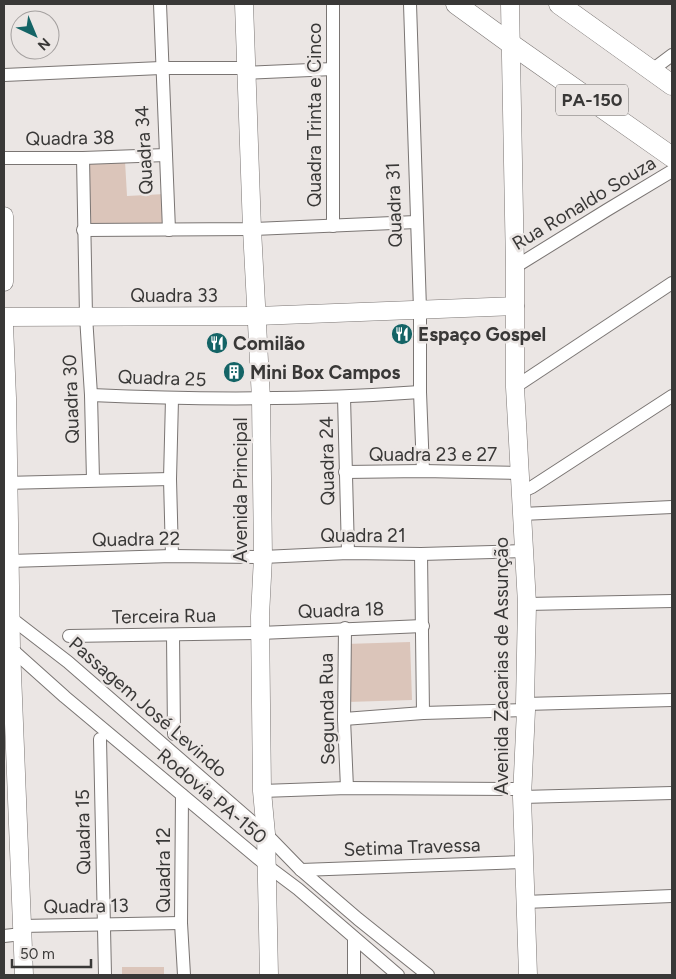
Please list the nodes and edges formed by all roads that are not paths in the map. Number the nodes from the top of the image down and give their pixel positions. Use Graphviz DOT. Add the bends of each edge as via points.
graph roads {
  1 [pos="160,4"];
  2 [pos="244,4"];
  3 [pos="332,4"];
  4 [pos="410,4"];
  5 [pos="456,4"];
  6 [pos="510,4"];
  7 [pos="566,5"];
  8 [pos="511,44"];
  9 [pos="672,55"];
  10 [pos="161,68"];
  11 [pos="333,69"];
  12 [pos="245,70"];
  13 [pos="652,70"];
  14 [pos="4,75"];
  15 [pos="672,85"];
  16 [pos="166,155"];
  17 [pos="672,157"];
  18 [pos="4,158"];
  19 [pos="83,158"];
  20 [pos="672,171"];
  21 [pos="4,216"];
  22 [pos="416,222"];
  23 [pos="333,226"];
  24 [pos="252,229"];
  25 [pos="83,230"];
  26 [pos="169,230"];
  27 [pos="4,239"];
  28 [pos="515,267"];
  29 [pos="4,282"];
  30 [pos="672,284"];
  31 [pos="515,306"];
  32 [pos="420,309"];
  33 [pos="86,316"];
  34 [pos="257,316"];
  35 [pos="4,317"];
  36 [pos="4,325"];
  37 [pos="515,387"];
  38 [pos="420,392"];
  39 [pos="91,395"];
  40 [pos="672,396"];
  41 [pos="344,397"];
  42 [pos="6,398"];
  43 [pos="172,399"];
  44 [pos="261,399"];
  45 [pos="423,471"];
  46 [pos="346,472"];
  47 [pos="520,473"];
  48 [pos="170,479"];
  49 [pos="92,480"];
  50 [pos="6,483"];
  51 [pos="521,492"];
  52 [pos="672,507"];
  53 [pos="522,514"];
  54 [pos="524,551"];
  55 [pos="348,553"];
  56 [pos="421,554"];
  57 [pos="172,556"];
  58 [pos="263,556"];
  59 [pos="10,561"];
  60 [pos="672,602"];
  61 [pos="527,604"];
  62 [pos="7,615"];
  63 [pos="423,626"];
  64 [pos="345,628"];
  65 [pos="260,633"];
  66 [pos="173,635"];
  67 [pos="69,636"];
  68 [pos="7,645"];
  69 [pos="672,700"];
  70 [pos="525,707"];
  71 [pos="423,713"];
  72 [pos="344,719"];
  73 [pos="174,734"];
  74 [pos="100,739"];
  75 [pos="347,788"];
  76 [pos="262,791"];
  77 [pos="522,793"];
  78 [pos="672,793"];
  79 [pos="182,795"];
  80 [pos="266,834"];
  81 [pos="524,862"];
  82 [pos="266,865"];
  83 [pos="301,870"];
  84 [pos="672,896"];
  85 [pos="525,902"];
  86 [pos="182,923"];
  87 [pos="104,925"];
  88 [pos="22,930"];
  89 [pos="4,936"];
  90 [pos="354,938"];
  91 [pos="24,975"];
  92 [pos="105,975"];
  93 [pos="184,975"];
  94 [pos="269,975"];
  95 [pos="354,975"];
  96 [pos="398,975"];
  97 [pos="428,975"];
  98 [pos="528,975"];
  1 -- 10 [label="street"];
  2 -- 12 [label="street, Avenida Principal"];
  3 -- 11 [label="street, Quadra Trinta e Cinco"];
  4 -- 22 [label="street, Quadra 31"];
  5 -- 8 [label="main road, PA-150"];
  6 -- 8 [label="street, Avenida Zacarias de Assunção"];
  7 -- 13 [label="main road, PA-150"];
  8 -- 17 [label="main road, PA-150"];
  8 -- 28 [label="street, Avenida Zacarias de Assunção"];
  9 -- 13 [label="street"];
  10 -- 12 [label="street"];
  10 -- 14 [label="street"];
  10 -- 16 [label="street, Quadra 34"];
  11 -- 12 [label="street"];
  11 -- 23 [label="street, Quadra Trinta e Cinco"];
  12 -- 24 [label="street, Avenida Principal"];
  13 -- 15 [label="main road, PA-150"];
  16 -- 19 [label="street, Quadra 38"];
  16 -- 26 [label="street, Quadra 34"];
  18 -- 19 [label="street, Quadra 38"];
  19 -- 25 [label="street"];
  20 -- 28 [label="street, Rua Ronaldo Souza"];
  21 -- 27 [label="street"];
  22 -- 23 [label="street"];
  22 -- 32 [label="street, Quadra 31"];
  23 -- 24 [label="street"];
  24 -- 26 [label="street"];
  24 -- 34 [label="street, Avenida Principal"];
  25 -- 26 [label="street"];
  25 -- 33 [label="street"];
  27 -- 29 [label="street"];
  28 -- 31 [label="street, Avenida Zacarias de Assunção"];
  30 -- 37 [label="street"];
  31 -- 32 [label="street"];
  31 -- 37 [label="street, Avenida Zacarias de Assunção"];
  32 -- 34 [label="street, Quadra 33"];
  32 -- 38 [label="street, Quadra 31"];
  33 -- 34 [label="street, Quadra 33"];
  33 -- 35 [label="street"];
  33 -- 39 [label="street, Quadra 30"];
  34 -- 44 [label="street, Avenida Principal"];
  36 -- 42 [label="street"];
  37 -- 47 [label="street, Avenida Zacarias de Assunção"];
  38 -- 41 [label="street, Quadra 24"];
  38 -- 45 [label="street, Quadra 31"];
  39 -- 43 [label="street, Quadra 25"];
  39 -- 49 [label="street, Quadra 30"];
  40 -- 51 [label="street"];
  41 -- 44 [label="street, Quadra 24"];
  41 -- 46 [label="street, Quadra 24"];
  42 -- 50 [label="street"];
  43 -- 44 [label="street, Quadra 25"];
  43 -- 48 [label="street"];
  44 -- 58 [label="street, Avenida Principal"];
  45 -- 46 [label="street, Quadra 23 e 27"];
  45 -- 47 [label="street, Quadra 23 e 27"];
  46 -- 55 [label="street, Quadra 24"];
  47 -- 51 [label="street, Avenida Zacarias de Assunção"];
  48 -- 49 [label="street"];
  48 -- 57 [label="street"];
  49 -- 50 [label="street"];
  50 -- 59 [label="street"];
  51 -- 53 [label="street, Avenida Zacarias de Assunção"];
  52 -- 53 [label="street"];
  53 -- 54 [label="street, Avenida Zacarias de Assunção"];
  54 -- 56 [label="street"];
  54 -- 61 [label="street, Avenida Zacarias de Assunção"];
  55 -- 56 [label="street, Quadra 21"];
  55 -- 58 [label="street, Quadra 21"];
  56 -- 63 [label="street, Quadra 21"];
  57 -- 58 [label="street, Quadra 22"];
  57 -- 59 [label="street, Quadra 22"];
  58 -- 65 [label="street, Avenida Principal"];
  59 -- 62 [label="street"];
  60 -- 61 [label="street"];
  61 -- 70 [label="street, Avenida Zacarias de Assunção"];
  62 -- 68 [label="street"];
  62 -- 80 [label="street, Passagem José Levindo" via="68,662"];
  63 -- 64 [label="street, Quadra 18"];
  63 -- 71 [label="street, Quadra 21"];
  64 -- 65 [label="street, Quadra 18"];
  64 -- 72 [label="street, Segunda Rua"];
  65 -- 66 [label="street, Terceira Rua"];
  65 -- 76 [label="street, Avenida Principal"];
  66 -- 67 [label="street, Terceira Rua"];
  66 -- 73 [label="street"];
  68 -- 79 [label="street, Rodovia PA-150"];
  68 -- 88 [label="street"];
  69 -- 70 [label="street"];
  70 -- 71 [label="street"];
  70 -- 77 [label="street, Avenida Zacarias de Assunção"];
  71 -- 72 [label="street"];
  72 -- 75 [label="street, Segunda Rua"];
  74 -- 87 [label="street, Quadra 15"];
  75 -- 76 [label="street"];
  75 -- 77 [label="street"];
  76 -- 80 [label="street, Avenida Principal"];
  77 -- 78 [label="street"];
  77 -- 81 [label="street, Avenida Zacarias de Assunção"];
  79 -- 82 [label="street, Rodovia PA-150"];
  79 -- 86 [label="street, Quadra 12"];
  80 -- 82 [label="street, Avenida Principal"];
  80 -- 83 [label="street, Rodovia PA-150"];
  81 -- 83 [label="street, Setima Travessa"];
  81 -- 85 [label="street, Avenida Zacarias de Assunção"];
  82 -- 90 [label="street, Rodovia PA-150"];
  82 -- 94 [label="street, Avenida Principal"];
  83 -- 97 [label="street, Rodovia PA-150"];
  84 -- 85 [label="street"];
  85 -- 98 [label="street, Avenida Zacarias de Assunção"];
  86 -- 87 [label="street, Quadra 13"];
  86 -- 93 [label="street, Quadra 12"];
  87 -- 88 [label="street, Quadra 13"];
  87 -- 92 [label="street, Quadra 15"];
  88 -- 89 [label="street, Quadra 13"];
  88 -- 91 [label="street"];
  90 -- 95 [label="street"];
  90 -- 96 [label="street, Rodovia PA-150"];
}
